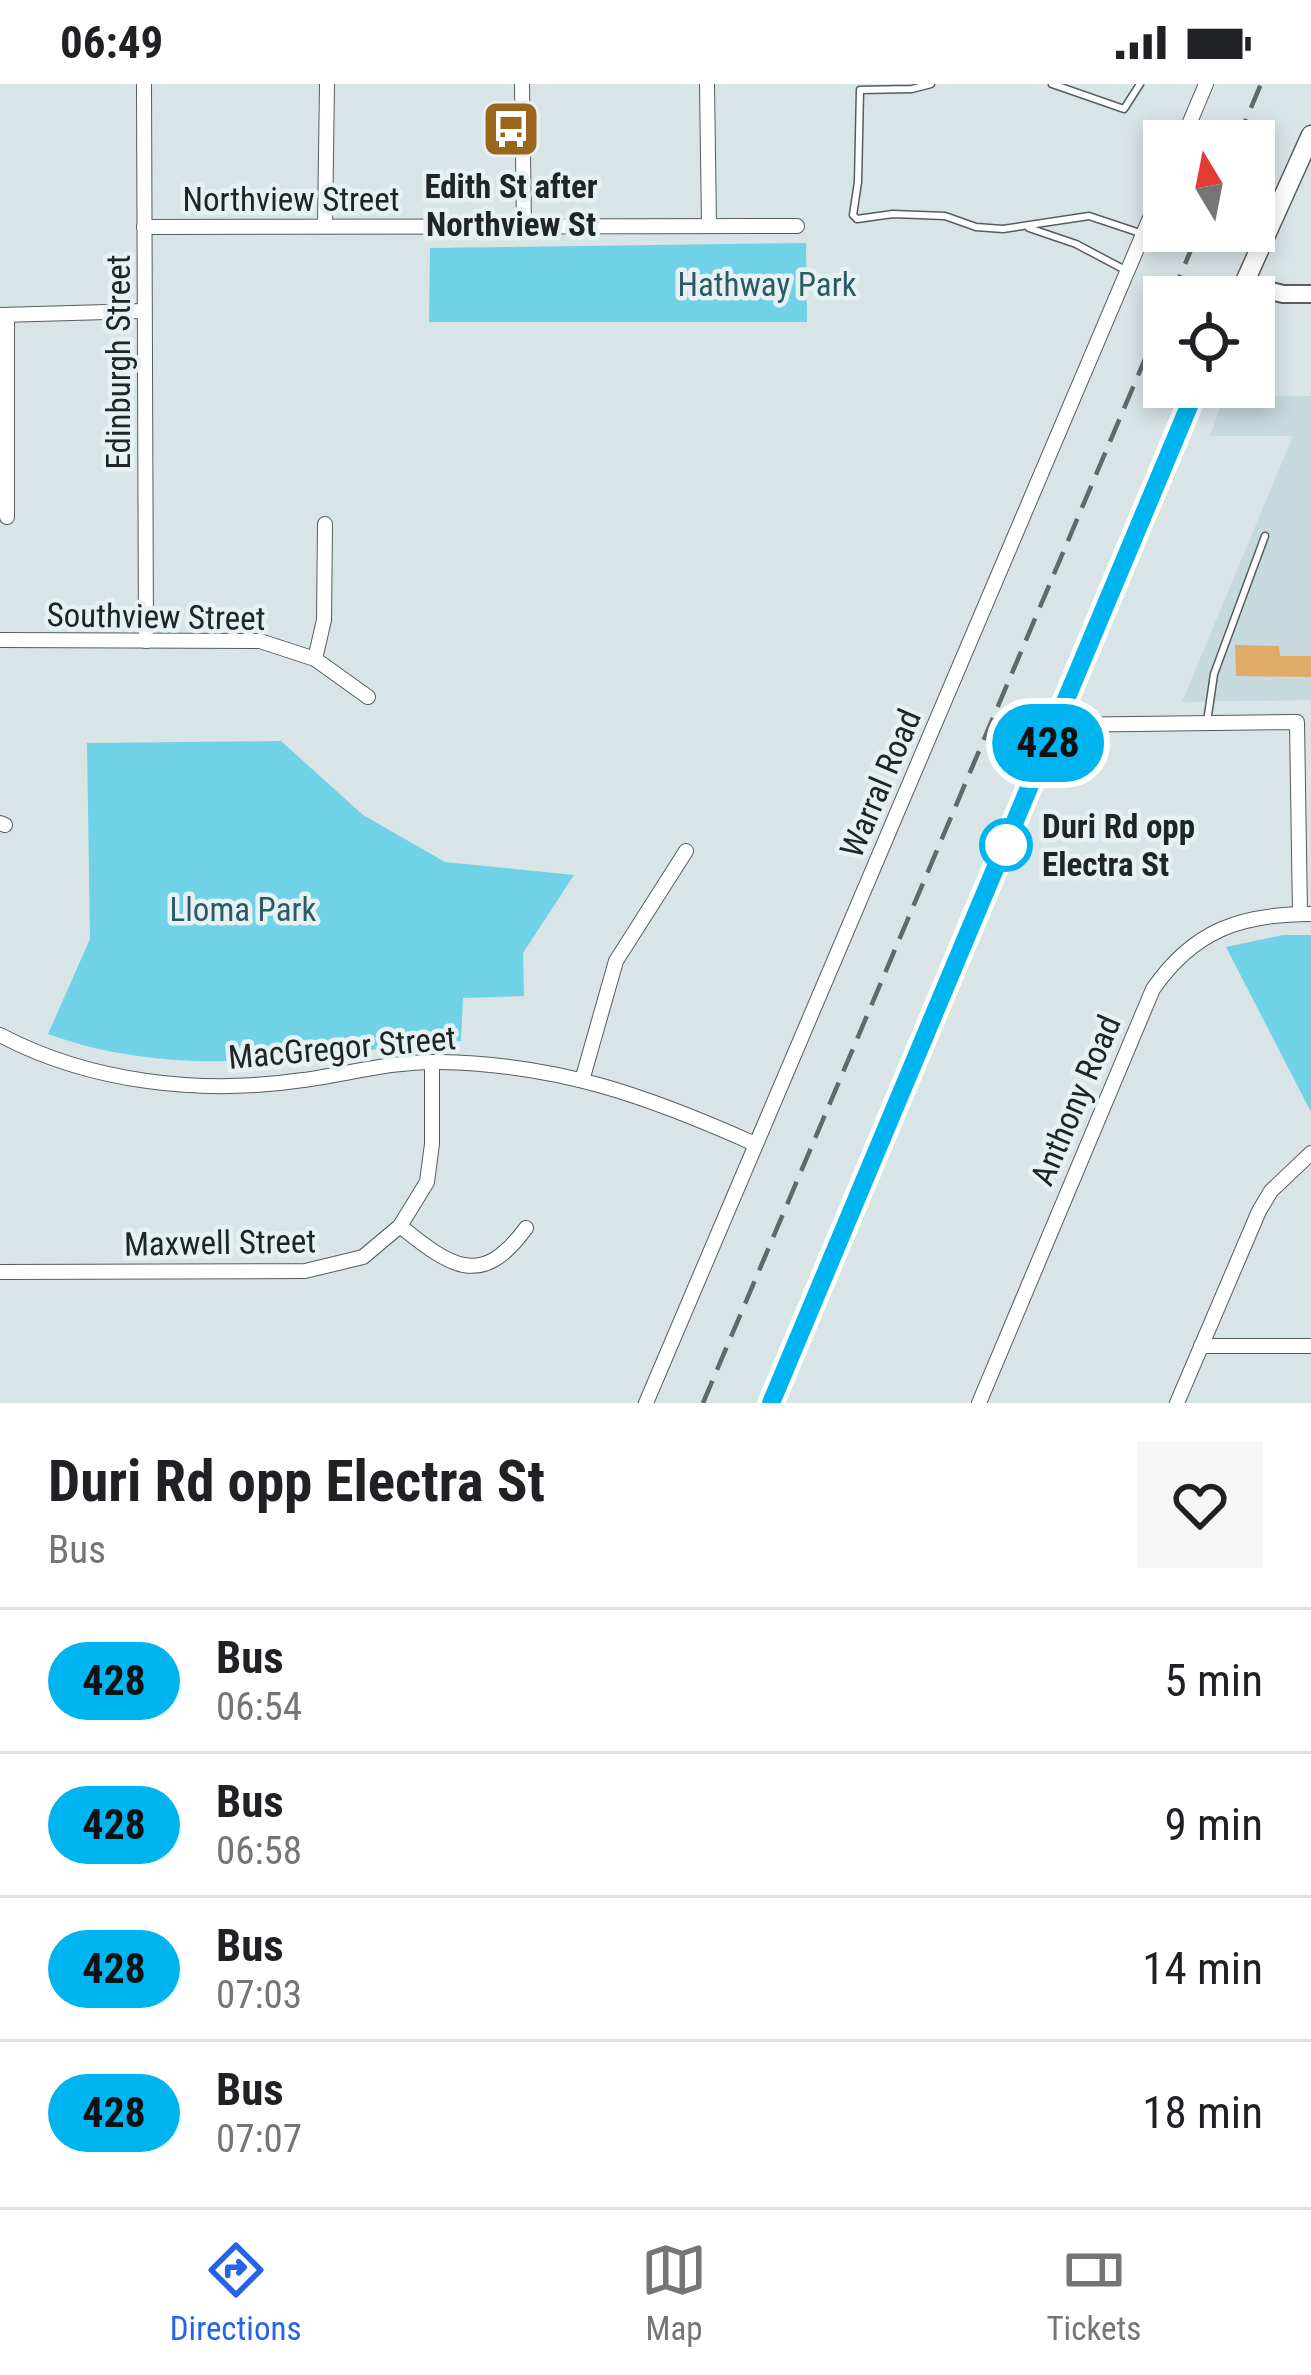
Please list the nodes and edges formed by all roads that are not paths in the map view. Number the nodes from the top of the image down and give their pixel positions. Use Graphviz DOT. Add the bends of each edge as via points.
graph roads {
  1 [pos="144,84"];
  2 [pos="327,84"];
  3 [pos="522,84"];
  4 [pos="707,84"];
  5 [pos="852,84"];
  6 [pos="931,84"];
  7 [pos="1052,84"];
  8 [pos="1140,84"];
  9 [pos="1206,84"];
  10 [pos="860,90"];
  11 [pos="1191,120"];
  12 [pos="1311,137"];
  13 [pos="709,225"];
  14 [pos="325,226"];
  15 [pos="524,226"];
  16 [pos="797,226"];
  17 [pos="1026,226"];
  18 [pos="144,227"];
  19 [pos="1143,235"];
  20 [pos="1143,237"];
  21 [pos="1127,272"];
  22 [pos="1248,276"];
  23 [pos="1275,293"];
  24 [pos="1311,294"];
  25 [pos="143,311"];
  26 [pos="3,315"];
  27 [pos="1187,408"];
  28 [pos="3,467"];
  29 [pos="7,517"];
  30 [pos="325,524"];
  31 [pos="1264,536"];
  32 [pos="0,640"];
  33 [pos="146,640"];
  34 [pos="315,658"];
  35 [pos="368,697"];
  36 [pos="1207,722"];
  37 [pos="1056,724"];
  38 [pos="686,851"];
  39 [pos="1306,914"];
  40 [pos="0,1035"];
  41 [pos="433,1061"];
  42 [pos="583,1078"];
  43 [pos="755,1144"];
  44 [pos="1311,1153"];
  45 [pos="400,1226"];
  46 [pos="526,1228"];
  47 [pos="0,1272"];
  48 [pos="1202,1346"];
  49 [pos="1311,1346"];
  50 [pos="646,1403"];
  51 [pos="771,1403"];
  52 [pos="979,1403"];
  53 [pos="1177,1403"];
  1 -- 18 [label="street, Edinburgh Street"];
  2 -- 14 [label="street"];
  3 -- 15 [label="street"];
  4 -- 13 [label="street"];
  5 -- 10 [label="lane"];
  6 -- 10 [label="lane"];
  7 -- 8 [label="lane" via="1124,109"];
  9 -- 11 [label="street"];
  10 -- 17 [label="lane" via="857,219 945,216 987,229"];
  12 -- 22 [label="main road"];
  13 -- 15 [label="street, Northview Street"];
  13 -- 16 [label="street, Northview Street"];
  14 -- 15 [label="street, Northview Street"];
  14 -- 18 [label="street, Northview Street"];
  17 -- 19 [label="lane" via="1089,216"];
  17 -- 21 [label="lane"];
  18 -- 25 [label="street, Edinburgh Street"];
  20 -- 21 [label="street, Warral Road"];
  21 -- 43 [label="street, Warral Road"];
  23 -- 24 [label="street"];
  25 -- 26 [label="street"];
  25 -- 33 [label="street, Edinburgh Street"];
  26 -- 28 [label="street"];
  27 -- 37 [label="main road"];
  28 -- 29 [label="street"];
  30 -- 34 [label="street" via="324,620"];
  31 -- 36 [label="lane" via="1214,674"];
  32 -- 33 [label="street, Southview Street"];
  33 -- 34 [label="street, Southview Street" via="260,641"];
  34 -- 35 [label="street, Southview Street"];
  36 -- 37 [label="street"];
  36 -- 39 [label="street" via="1297,722"];
  37 -- 51 [label="main road"];
  38 -- 42 [label="street" via="616,961"];
  39 -- 52 [label="street, Anthony Road" via="1224,927 1182,952 1153,989"];
  40 -- 41 [label="street, MacGregor Street" via="144,1082 246,1085"];
  41 -- 42 [label="street, MacGregor Street"];
  41 -- 45 [label="street, Maxwell Street" via="431,1164"];
  42 -- 43 [label="street, MacGregor Street"];
  43 -- 50 [label="street, Warral Road"];
  44 -- 48 [label="street" via="1270,1190"];
  45 -- 46 [label="street" via="439,1256 475,1267 499,1258"];
  45 -- 47 [label="street, Maxwell Street" via="362,1257 325,1269"];
  48 -- 49 [label="street"];
  48 -- 53 [label="street"];
}
